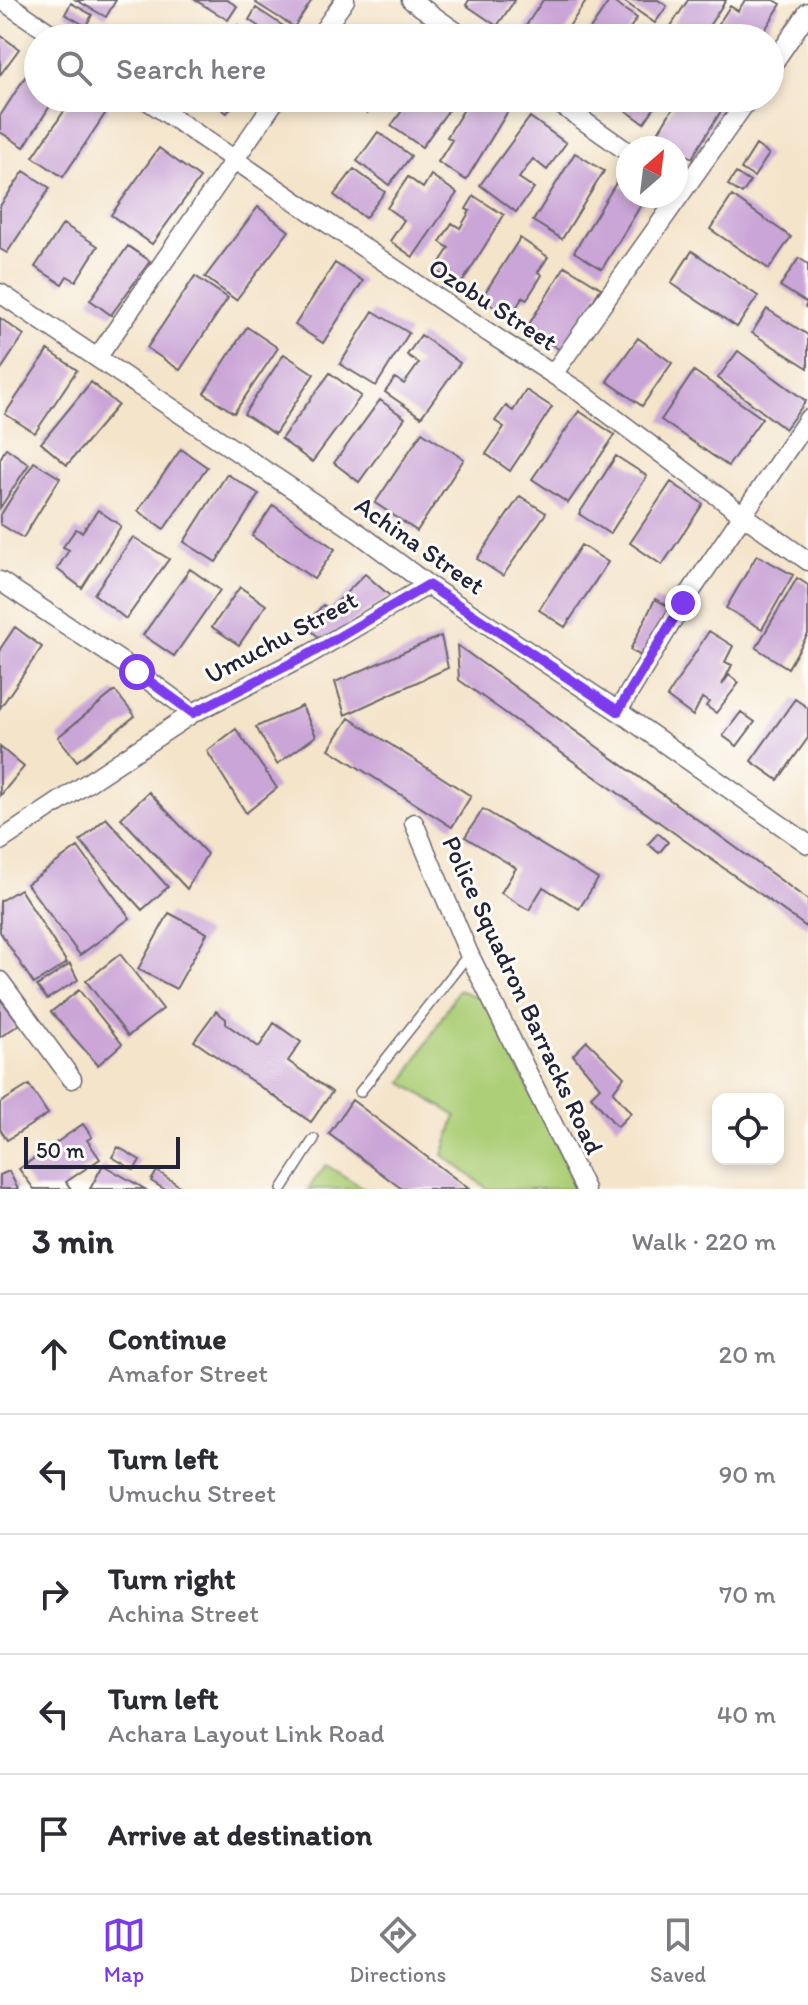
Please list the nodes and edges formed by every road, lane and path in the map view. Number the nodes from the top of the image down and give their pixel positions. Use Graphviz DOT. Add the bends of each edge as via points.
graph roads {
  1 [pos="2,0"];
  2 [pos="345,0"];
  3 [pos="411,0"];
  4 [pos="808,12"];
  5 [pos="37,24"];
  6 [pos="328,24"];
  7 [pos="445,24"];
  8 [pos="784,47"];
  9 [pos="164,112"];
  10 [pos="267,112"];
  11 [pos="571,112"];
  12 [pos="738,112"];
  13 [pos="616,144"];
  14 [pos="234,161"];
  15 [pos="688,178"];
  16 [pos="666,208"];
  17 [pos="0,293"];
  18 [pos="97,358"];
  19 [pos="553,374"];
  20 [pos="808,419"];
  21 [pos="744,516"];
  22 [pos="808,561"];
  23 [pos="0,581"];
  24 [pos="428,585"];
  25 [pos="618,711"];
  26 [pos="193,713"];
  27 [pos="414,823"];
  28 [pos="0,841"];
  29 [pos="808,844"];
  30 [pos="469,954"];
  31 [pos="0,981"];
  32 [pos="72,1079"];
  33 [pos="360,1092"];
  34 [pos="314,1139"];
  35 [pos="282,1189"];
  36 [pos="585,1189"];
  1 -- 5 [label="street"];
  2 -- 6 [label="street"];
  3 -- 7 [label="street"];
  4 -- 8 [label="street"];
  9 -- 14 [label="street, Ozobu Street"];
  10 -- 14 [label="street"];
  11 -- 13 [label="street"];
  12 -- 15 [label="street"];
  14 -- 18 [label="street"];
  14 -- 19 [label="street, Ozobu Street"];
  16 -- 19 [label="street"];
  17 -- 18 [label="street, Achina Street"];
  18 -- 24 [label="street, Achina Street"];
  19 -- 21 [label="street, Ozobu Street"];
  20 -- 21 [label="street"];
  21 -- 22 [label="street, Ozobu Street"];
  21 -- 25 [label="street" via="683,603"];
  23 -- 26 [label="street"];
  24 -- 25 [label="street, Achina Street"];
  24 -- 26 [label="street, Umuchu Street" via="308,655"];
  25 -- 29 [label="street, Achina Street"];
  26 -- 28 [label="street, Umuchu Street"];
  27 -- 30 [label="street, Police Squadron Barracks Road"];
  30 -- 33 [label="lane"];
  30 -- 36 [label="street, Police Squadron Barracks Road"];
  31 -- 32 [label="street"];
  34 -- 35 [label="lane"];
}
